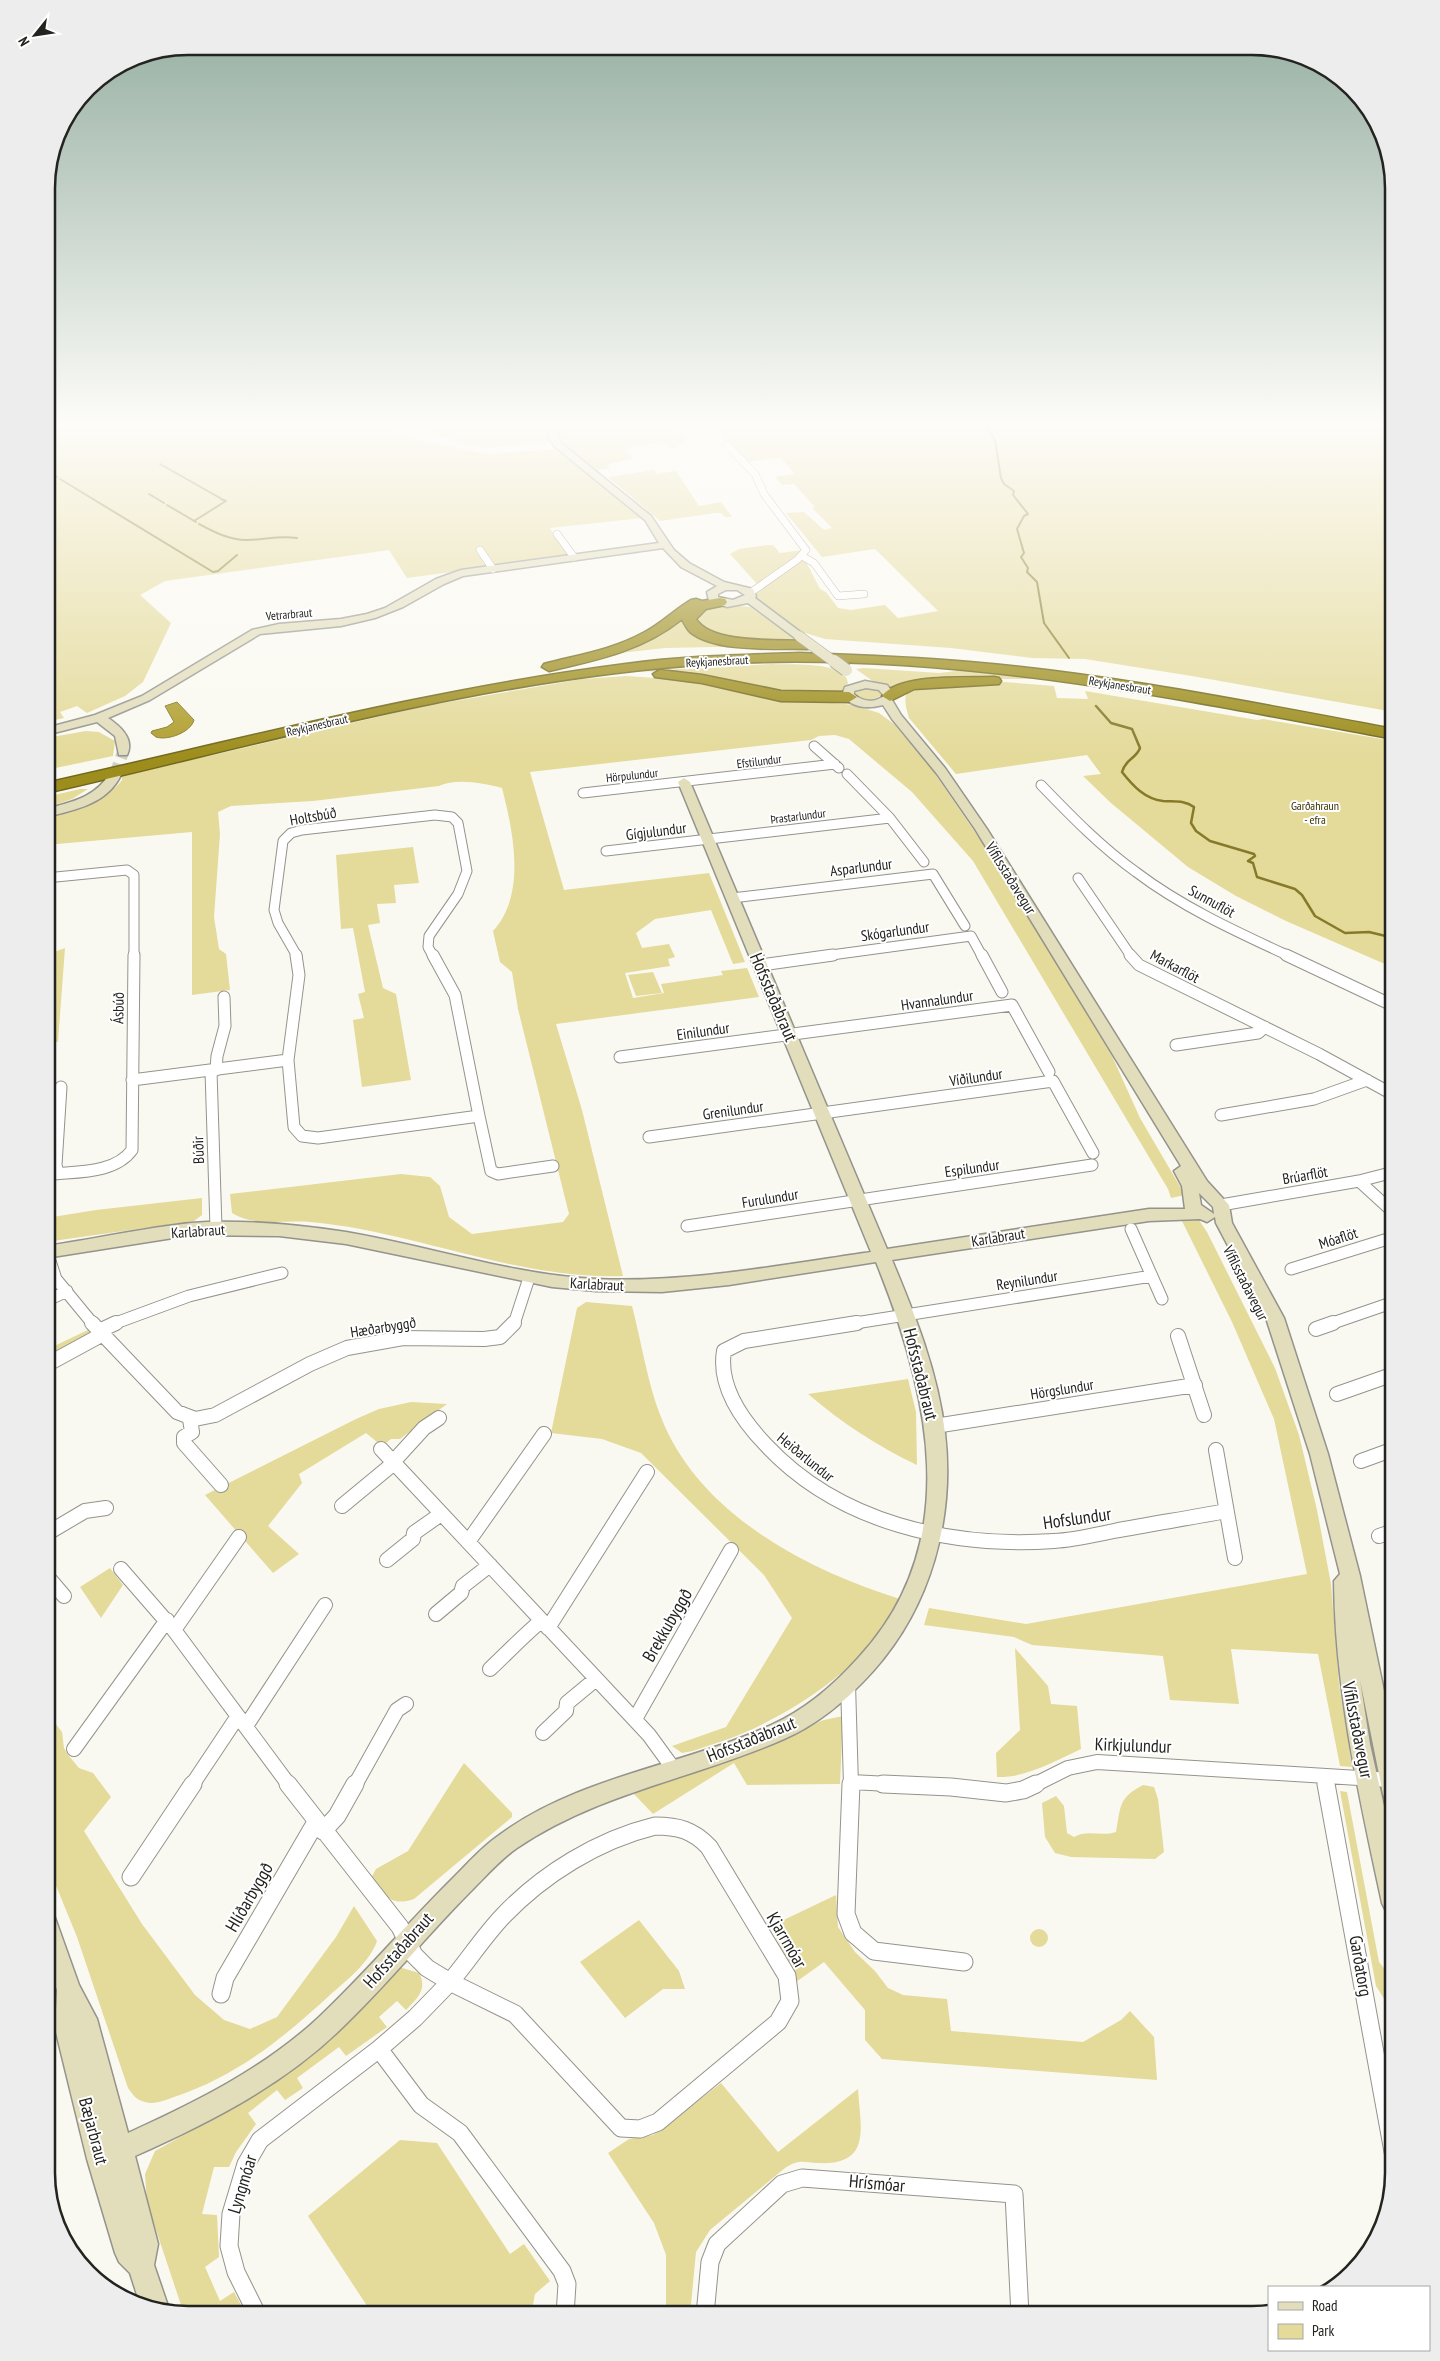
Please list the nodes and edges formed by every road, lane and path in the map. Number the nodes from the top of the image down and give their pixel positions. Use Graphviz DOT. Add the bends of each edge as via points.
graph roads {
  1 [pos="560,537"];
  2 [pos="661,537"];
  3 [pos="797,537"];
  4 [pos="665,545"];
  5 [pos="480,550"];
  6 [pos="802,556"];
  7 [pos="574,557"];
  8 [pos="493,569"];
  9 [pos="707,579"];
  10 [pos="768,581"];
  11 [pos="734,587"];
  12 [pos="864,594"];
  13 [pos="715,595"];
  14 [pos="747,598"];
  15 [pos="838,648"];
  16 [pos="549,667"];
  17 [pos="560,679"];
  18 [pos="850,682"];
  19 [pos="1165,692"];
  20 [pos="888,698"];
  21 [pos="867,704"];
  22 [pos="896,717"];
  23 [pos="99,718"];
  24 [pos="1385,720"];
  25 [pos="55,730"];
  26 [pos="1385,732"];
  27 [pos="814,746"];
  28 [pos="123,752"];
  29 [pos="836,764"];
  30 [pos="55,773"];
  31 [pos="115,776"];
  32 [pos="684,782"];
  33 [pos="1041,785"];
  34 [pos="55,786"];
  35 [pos="583,793"];
  36 [pos="55,809"];
  37 [pos="890,818"];
  38 [pos="708,839"];
  39 [pos="606,851"];
  40 [pos="924,862"];
  41 [pos="55,877"];
  42 [pos="1078,878"];
  43 [pos="732,898"];
  44 [pos="965,926"];
  45 [pos="761,965"];
  46 [pos="1002,992"];
  47 [pos="224,997"];
  48 [pos="1385,1002"];
  49 [pos="1265,1028"];
  50 [pos="789,1034"];
  51 [pos="1176,1045"];
  52 [pos="1114,1046"];
  53 [pos="620,1057"];
  54 [pos="288,1060"];
  55 [pos="214,1071"];
  56 [pos="1049,1072"];
  57 [pos="132,1080"];
  58 [pos="1367,1080"];
  59 [pos="61,1087"];
  60 [pos="1385,1091"];
  61 [pos="821,1113"];
  62 [pos="1221,1115"];
  63 [pos="479,1116"];
  64 [pos="649,1137"];
  65 [pos="55,1145"];
  66 [pos="1093,1153"];
  67 [pos="1092,1165"];
  68 [pos="553,1166"];
  69 [pos="55,1174"];
  70 [pos="1385,1175"];
  71 [pos="1359,1182"];
  72 [pos="857,1200"];
  73 [pos="1219,1205"];
  74 [pos="1385,1205"];
  75 [pos="1197,1208"];
  76 [pos="687,1226"];
  77 [pos="216,1228"];
  78 [pos="1131,1229"];
  79 [pos="1385,1240"];
  80 [pos="55,1251"];
  81 [pos="881,1255"];
  82 [pos="1291,1270"];
  83 [pos="282,1273"];
  84 [pos="55,1276"];
  85 [pos="1152,1276"];
  86 [pos="529,1278"];
  87 [pos="67,1291"];
  88 [pos="55,1297"];
  89 [pos="1162,1298"];
  90 [pos="1385,1305"];
  91 [pos="906,1315"];
  92 [pos="1316,1328"];
  93 [pos="101,1333"];
  94 [pos="1178,1336"];
  95 [pos="1286,1354"];
  96 [pos="55,1360"];
  97 [pos="1385,1377"];
  98 [pos="1195,1385"];
  99 [pos="1337,1394"];
  100 [pos="1204,1415"];
  101 [pos="190,1418"];
  102 [pos="439,1418"];
  103 [pos="935,1426"];
  104 [pos="544,1434"];
  105 [pos="381,1449"];
  106 [pos="1216,1450"];
  107 [pos="1385,1452"];
  108 [pos="1360,1461"];
  109 [pos="393,1462"];
  110 [pos="647,1472"];
  111 [pos="221,1484"];
  112 [pos="342,1506"];
  113 [pos="106,1508"];
  114 [pos="1226,1511"];
  115 [pos="441,1514"];
  116 [pos="55,1529"];
  117 [pos="932,1533"];
  118 [pos="1385,1534"];
  119 [pos="1379,1536"];
  120 [pos="239,1537"];
  121 [pos="468,1542"];
  122 [pos="731,1550"];
  123 [pos="1344,1554"];
  124 [pos="1235,1558"];
  125 [pos="387,1560"];
  126 [pos="490,1565"];
  127 [pos="121,1569"];
  128 [pos="55,1586"];
  129 [pos="64,1596"];
  130 [pos="325,1605"];
  131 [pos="436,1614"];
  132 [pos="544,1624"];
  133 [pos="171,1625"];
  134 [pos="490,1669"];
  135 [pos="596,1679"];
  136 [pos="848,1684"];
  137 [pos="406,1704"];
  138 [pos="634,1719"];
  139 [pos="242,1721"];
  140 [pos="542,1732"];
  141 [pos="74,1749"];
  142 [pos="1385,1753"];
  143 [pos="673,1768"];
  144 [pos="1325,1776"];
  145 [pos="1367,1779"];
  146 [pos="851,1782"];
  147 [pos="1385,1785"];
  148 [pos="320,1827"];
  149 [pos="1385,1862"];
  150 [pos="131,1877"];
  151 [pos="406,1941"];
  152 [pos="55,1949"];
  153 [pos="964,1962"];
  154 [pos="450,1982"];
  155 [pos="220,1994"];
  156 [pos="379,2049"];
  157 [pos="1385,2105"];
  158 [pos="110,2154"];
  159 [pos="152,2301"];
  160 [pos="253,2306"];
  161 [pos="566,2306"];
  162 [pos="706,2306"];
  163 [pos="1020,2306"];
  1 -- 7 [label="street"];
  2 -- 4 [label="street, Vífilsstaðavegur"];
  3 -- 6 [label="street" via="806,551"];
  4 -- 7 [label="street, Vetrarbraut"];
  4 -- 9 [label="street, Vífilsstaðavegur"];
  5 -- 8 [label="street"];
  6 -- 10 [label="street"];
  6 -- 12 [label="street" via="814,563 838,596"];
  7 -- 8 [label="street, Vetrarbraut"];
  8 -- 23 [label="street, Vetrarbraut" via="453,576 404,604 373,616 251,634 164,689"];
  9 -- 11 [label="street, Vífilsstaðavegur"];
  9 -- 13 [label="street, Vífilsstaðavegur"];
  10 -- 11 [label="street"];
  10 -- 14 [label="street"];
  11 -- 13 [label="street"];
  11 -- 14 [label="street, Vífilsstaðavegur"];
  13 -- 14 [label="street, Vífilsstaðavegur"];
  13 -- 15 [label="highway" via="695,610 689,619 694,629 709,636 730,641"];
  13 -- 16 [label="highway" via="689,606 663,628 640,641"];
  14 -- 18 [label="street, Vífilsstaðavegur, bridge" via="800,636"];
  15 -- 16 [label="highway, Reykjanesbraut" via="713,650"];
  15 -- 24 [label="highway, Reykjanesbraut" via="990,657 1056,665 1200,686"];
  16 -- 30 [label="highway, Reykjanesbraut" via="367,701"];
  17 -- 18 [label="highway" via="664,675 702,679 781,696"];
  17 -- 19 [label="highway, Reykjanesbraut" via="671,664 811,659 1000,669"];
  17 -- 34 [label="highway, Reykjanesbraut" via="374,712"];
  18 -- 20 [label="street, Vífilsstaðavegur" via="872,684 887,690"];
  18 -- 21 [label="street, Vífilsstaðavegur"];
  19 -- 20 [label="highway" via="1062,682 989,681 913,685"];
  19 -- 26 [label="highway, Reykjanesbraut"];
  20 -- 21 [label="street"];
  20 -- 22 [label="street, Vífilsstaðavegur"];
  21 -- 22 [label="street, Vífilsstaðavegur"];
  22 -- 52 [label="street, Vífilsstaðavegur" via="942,771 981,829"];
  23 -- 25 [label="street, Vetrarbraut"];
  23 -- 28 [label="street" via="122,736"];
  27 -- 29 [label="street"];
  29 -- 32 [label="street, Efstilundur"];
  29 -- 37 [label="street"];
  31 -- 36 [label="street" via="112,784 101,794"];
  32 -- 35 [label="street, Hörpulundur"];
  32 -- 38 [label="street, Hofsstaðabraut"];
  33 -- 48 [label="street, Sunnuflöt" via="1114,855 1171,895 1230,928"];
  37 -- 38 [label="street, Þrastarlundur"];
  37 -- 40 [label="street"];
  38 -- 39 [label="street, Gígjulundur"];
  38 -- 43 [label="street, Hofsstaðabraut"];
  41 -- 57 [label="street, Ásbúð" via="123,870 134,874"];
  42 -- 49 [label="street, Markarflöt" via="1139,965"];
  43 -- 44 [label="street, Asparlundur" via="932,874"];
  43 -- 45 [label="street, Hofsstaðabraut"];
  45 -- 46 [label="street, Skógarlundur" via="972,936"];
  45 -- 50 [label="street, Hofsstaðabraut"];
  47 -- 55 [label="street" via="225,1026"];
  49 -- 51 [label="street" via="1258,1033"];
  49 -- 58 [label="street, Markarflöt"];
  50 -- 53 [label="street, Einilundur"];
  50 -- 56 [label="street, Hvannalundur" via="1012,1005"];
  50 -- 61 [label="street, Hofsstaðabraut"];
  52 -- 73 [label="street, Vífilsstaðavegur" via="1201,1185"];
  52 -- 75 [label="street, Vífilsstaðavegur" via="1143,1107 1188,1181"];
  54 -- 55 [label="street"];
  54 -- 63 [label="street, Holtsbúð" via="294,1127 297,1133 308,1137"];
  54 -- 63 [label="street, Holtsbúð" via="299,975 298,959 274,910 284,838 302,830 446,815 458,823 466,877 429,936 428,943 432,957 455,995"];
  55 -- 57 [label="street"];
  55 -- 77 [label="street, Búðir"];
  57 -- 69 [label="street, Ásbúð" via="132,1150 127,1159 106,1167"];
  58 -- 60 [label="street, Markarflöt"];
  58 -- 62 [label="street" via="1308,1100"];
  59 -- 65 [label="street, Ásbúð"];
  61 -- 64 [label="street, Grenilundur"];
  61 -- 66 [label="street, Víðilundur" via="1053,1081"];
  61 -- 72 [label="street, Hofsstaðabraut"];
  63 -- 68 [label="street, Holtsbúð" via="491,1171 498,1174"];
  67 -- 72 [label="street, Espilundur"];
  70 -- 71 [label="street, Brúarflöt"];
  71 -- 73 [label="street, Brúarflöt"];
  71 -- 74 [label="street"];
  72 -- 76 [label="street, Furulundur"];
  72 -- 81 [label="street, Hofsstaðabraut"];
  73 -- 75 [label="street" via="1215,1216"];
  73 -- 95 [label="street, Vífilsstaðavegur" via="1224,1222 1275,1318"];
  75 -- 81 [label="street, Karlabraut"];
  75 -- 95 [label="street, Vífilsstaðavegur" via="1216,1227 1264,1320"];
  77 -- 80 [label="street, Karlabraut"];
  77 -- 86 [label="street, Karlabraut" via="279,1230 346,1238"];
  78 -- 85 [label="street"];
  79 -- 82 [label="street, Móaflöt"];
  81 -- 86 [label="street, Karlabraut" via="686,1285 596,1285"];
  81 -- 91 [label="street, Hofsstaðabraut"];
  83 -- 93 [label="street" via="214,1287 148,1308"];
  84 -- 87 [label="street"];
  85 -- 89 [label="street"];
  85 -- 91 [label="street, Reynilundur"];
  86 -- 101 [label="street, Hæðarbyggð" via="514,1324 500,1337 403,1338 363,1344 310,1364 215,1415 199,1420"];
  87 -- 88 [label="street"];
  87 -- 93 [label="street"];
  90 -- 92 [label="street"];
  91 -- 103 [label="street, Hofsstaðabraut" via="923,1369"];
  91 -- 117 [label="street, Heiðarlundur" via="744,1341 724,1351 722,1364 734,1400 750,1427 790,1469 831,1497 867,1515"];
  93 -- 96 [label="street"];
  93 -- 101 [label="street" via="177,1412"];
  94 -- 98 [label="street"];
  95 -- 123 [label="street, Vífilsstaðavegur" via="1319,1454"];
  97 -- 99 [label="street"];
  98 -- 100 [label="street"];
  98 -- 103 [label="street, Hörgslundur"];
  101 -- 111 [label="street" via="192,1432 184,1437 184,1443"];
  102 -- 109 [label="street" via="424,1428"];
  103 -- 117 [label="street, Hofsstaðabraut"];
  104 -- 121 [label="street"];
  105 -- 109 [label="street"];
  106 -- 114 [label="street"];
  107 -- 108 [label="street"];
  109 -- 112 [label="street"];
  109 -- 115 [label="street"];
  110 -- 132 [label="street"];
  113 -- 116 [label="street" via="85,1512"];
  114 -- 117 [label="street, Hofslundur" via="1056,1541 986,1542"];
  114 -- 124 [label="street"];
  115 -- 121 [label="street"];
  115 -- 125 [label="street" via="414,1533 413,1538"];
  117 -- 136 [label="street, Hofsstaðabraut" via="921,1577 905,1614 889,1639"];
  118 -- 119 [label="street"];
  120 -- 133 [label="street"];
  121 -- 126 [label="street"];
  122 -- 138 [label="street, Brekkubyggð"];
  123 -- 142 [label="street, Vífilsstaðavegur"];
  123 -- 145 [label="street, Vífilsstaðavegur" via="1346,1660"];
  126 -- 131 [label="street" via="463,1586 461,1593"];
  126 -- 132 [label="street"];
  127 -- 133 [label="street"];
  128 -- 129 [label="street"];
  130 -- 139 [label="street"];
  132 -- 134 [label="street" via="513,1644 511,1650"];
  132 -- 135 [label="street"];
  133 -- 139 [label="street"];
  133 -- 141 [label="street"];
  135 -- 138 [label="street"];
  135 -- 140 [label="street" via="567,1703 566,1711"];
  136 -- 143 [label="street, Hofsstaðabraut" via="825,1703 781,1730"];
  136 -- 146 [label="street"];
  137 -- 148 [label="street, Hlíðarbyggð" via="397,1710 337,1816"];
  138 -- 143 [label="street"];
  139 -- 148 [label="street"];
  139 -- 150 [label="street"];
  143 -- 151 [label="street, Hofsstaðabraut" via="593,1795 541,1820 489,1857"];
  144 -- 145 [label="street, Kirkjulundur"];
  144 -- 146 [label="street, Kirkjulundur" via="1098,1762 1068,1768 1023,1790 1006,1793"];
  144 -- 157 [label="street, Garðatorg"];
  145 -- 147 [label="street, Kirkjulundur"];
  145 -- 149 [label="street, Vífilsstaðavegur"];
  146 -- 153 [label="street" via="846,1914 854,1934 874,1951"];
  148 -- 151 [label="street" via="400,1927"];
  148 -- 155 [label="street, Hlíðarbyggð" via="225,1978"];
  151 -- 154 [label="street, Kjarrmóar" via="427,1968"];
  151 -- 158 [label="street, Hofsstaðabraut" via="346,2007 297,2052 238,2092"];
  152 -- 158 [label="street, Bæjarbraut" via="69,1990 85,2019"];
  154 -- 154 [label="street, Kjarrmóar" via="515,2014 610,2117 621,2128 631,2131 658,2122 778,2022 790,1993 787,1976 709,1848 696,1834 666,1825 613,1840 548,1877 511,1908"];
  154 -- 156 [label="street, Lyngmóar" via="417,2017"];
  156 -- 160 [label="street, Lyngmóar" via="260,2140 248,2157 228,2241 231,2257"];
  156 -- 161 [label="street" via="421,2105 460,2133 562,2271 567,2284"];
  158 -- 159 [label="street, Bæjarbraut" via="128,2253 141,2265"];
  162 -- 163 [label="street, Hrísmóar" via="710,2262 717,2244 782,2184 802,2178 1014,2194"];
}
